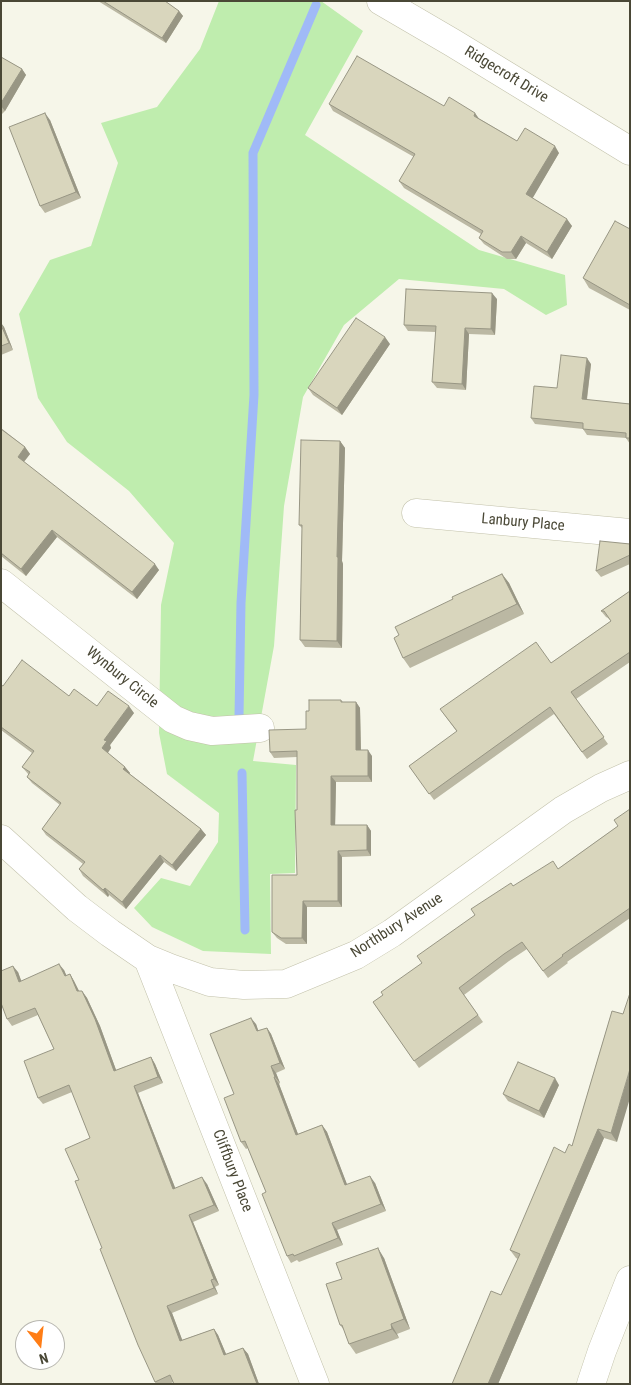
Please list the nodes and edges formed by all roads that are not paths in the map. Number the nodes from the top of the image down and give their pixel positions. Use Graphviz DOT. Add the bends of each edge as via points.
graph roads {
  1 [pos="381,1"];
  2 [pos="630,151"];
  3 [pos="416,513"];
  4 [pos="630,533"];
  5 [pos="1,583"];
  6 [pos="260,728"];
  7 [pos="630,775"];
  8 [pos="1,839"];
  9 [pos="148,958"];
  10 [pos="630,1280"];
  11 [pos="315,1384"];
  12 [pos="591,1384"];
  1 -- 2 [label="street, Ridgecroft Drive"];
  3 -- 4 [label="street, Lanbury Place"];
  5 -- 6 [label="street, Wynbury Circle" via="173,719 212,731"];
  7 -- 9 [label="street, Northbury Avenue" via="563,810 392,933 356,955 286,984 244,986 210,982"];
  8 -- 9 [label="street, Northbury Avenue" via="78,908"];
  9 -- 11 [label="street, Cliffbury Place"];
  10 -- 12 [label="street"];
}
